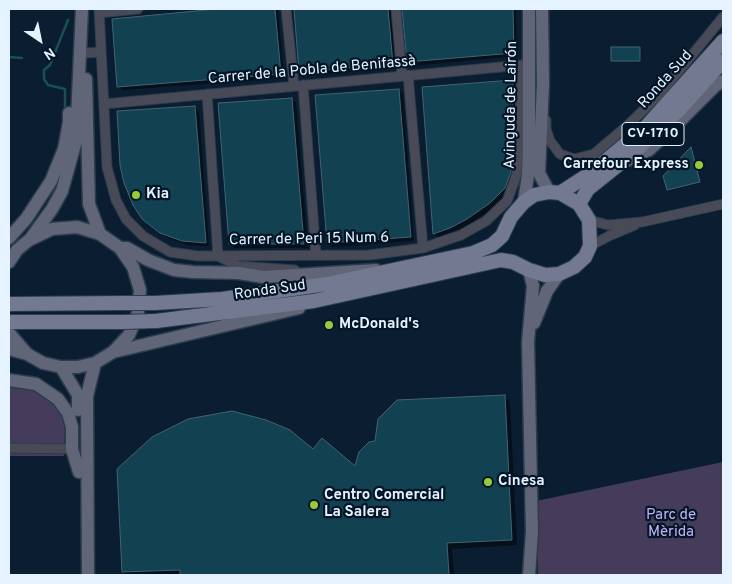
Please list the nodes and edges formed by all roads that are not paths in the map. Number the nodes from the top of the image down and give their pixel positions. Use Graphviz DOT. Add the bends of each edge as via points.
graph roads {
  1 [pos="83,9"];
  2 [pos="138,9"];
  3 [pos="286,9"];
  4 [pos="396,9"];
  5 [pos="529,9"];
  6 [pos="542,9"];
  7 [pos="99,11"];
  8 [pos="723,17"];
  9 [pos="723,35"];
  10 [pos="80,37"];
  11 [pos="723,41"];
  12 [pos="85,52"];
  13 [pos="101,52"];
  14 [pos="723,61"];
  15 [pos="702,63"];
  16 [pos="522,65"];
  17 [pos="405,76"];
  18 [pos="723,81"];
  19 [pos="543,84"];
  20 [pos="298,86"];
  21 [pos="207,94"];
  22 [pos="104,104"];
  23 [pos="622,163"];
  24 [pos="554,192"];
  25 [pos="507,201"];
  26 [pos="524,202"];
  27 [pos="580,204"];
  28 [pos="723,204"];
  29 [pos="589,220"];
  30 [pos="642,222"];
  31 [pos="100,234"];
  32 [pos="9,238"];
  33 [pos="30,240"];
  34 [pos="590,246"];
  35 [pos="120,248"];
  36 [pos="423,248"];
  37 [pos="316,255"];
  38 [pos="218,256"];
  39 [pos="9,262"];
  40 [pos="388,270"];
  41 [pos="529,270"];
  42 [pos="335,272"];
  43 [pos="559,274"];
  44 [pos="314,301"];
  45 [pos="11,304"];
  46 [pos="10,326"];
  47 [pos="528,342"];
  48 [pos="9,349"];
  49 [pos="113,352"];
  50 [pos="27,354"];
  51 [pos="95,363"];
  52 [pos="61,367"];
  53 [pos="9,380"];
  54 [pos="9,448"];
  55 [pos="72,449"];
  56 [pos="79,472"];
  57 [pos="532,535"];
  58 [pos="80,575"];
  59 [pos="88,575"];
  60 [pos="529,575"];
  61 [pos="535,575"];
  1 -- 10 [label="main road"];
  1 -- 12 [label="main road"];
  2 -- 7 [label="street"];
  3 -- 20 [label="street"];
  4 -- 17 [label="street"];
  5 -- 26 [label="main road, Avinguda de Lairón" via="530,139"];
  6 -- 19 [label="main road, Avinguda de Lairón"];
  7 -- 13 [label="street, Carrer de Peri 15 Num 6"];
  8 -- 19 [label="street" via="661,93 594,154 574,159 560,154 550,141 546,129"];
  9 -- 15 [label="main road"];
  10 -- 32 [label="main road" via="72,55 69,122 64,149 40,200"];
  10 -- 33 [label="main road" via="73,156 62,191"];
  11 -- 15 [label="main road, Ronda Sud / CV-1710"];
  12 -- 13 [label="street"];
  12 -- 31 [label="main road" via="89,204"];
  13 -- 22 [label="street, Carrer de Peri 15 Num 6"];
  14 -- 23 [label="main road, Ronda Sud / CV-1710" via="677,112"];
  15 -- 24 [label="main road, Ronda Sud / CV-1710" via="645,128 591,173"];
  16 -- 17 [label="street, Carrer de la Pobla de Benifassà"];
  16 -- 25 [label="street, Avinguda de Lairón" via="517,174"];
  17 -- 20 [label="street, Carrer de la Pobla de Benifassà"];
  17 -- 36 [label="street"];
  18 -- 23 [label="main road" via="649,150"];
  19 -- 24 [label="main road, Avinguda de Lairón" via="539,173"];
  20 -- 21 [label="street, Carrer de la Pobla de Benifassà"];
  20 -- 37 [label="street"];
  21 -- 22 [label="street, Carrer de la Pobla de Benifassà"];
  21 -- 38 [label="street"];
  22 -- 38 [label="street, Carrer de Peri 15 Num 6" via="107,167 116,200 126,219 143,236 170,252"];
  23 -- 27 [label="main road, Ronda Sud / CV-1710" via="588,189"];
  24 -- 26 [label="main road, Ronda Sud" via="534,195"];
  24 -- 27 [label="main road"];
  25 -- 36 [label="street, Carrer de Peri 15 Num 6" via="486,221 461,235"];
  26 -- 40 [label="main road, Ronda Sud" via="511,216 502,236 492,245 473,253"];
  27 -- 29 [label="main road"];
  28 -- 30 [label="street"];
  29 -- 30 [label="street" via="608,224"];
  29 -- 34 [label="main road"];
  30 -- 34 [label="street"];
  31 -- 33 [label="main road" via="77,228 52,229"];
  31 -- 35 [label="main road"];
  33 -- 39 [label="main road"];
  34 -- 43 [label="main road" via="574,267"];
  35 -- 42 [label="main road" via="127,248 174,270 239,272 263,277"];
  35 -- 49 [label="main road" via="133,267 140,290 138,313 129,335"];
  36 -- 37 [label="street, Carrer de Peri 15 Num 6" via="369,255"];
  37 -- 38 [label="street, Carrer de Peri 15 Num 6"];
  38 -- 42 [label="street" via="238,266"];
  40 -- 42 [label="main road"];
  40 -- 45 [label="main road, Ronda Sud, bridge" via="327,284 222,299"];
  41 -- 43 [label="main road, Ronda Sud" via="545,275"];
  41 -- 44 [label="main road, Ronda Sud" via="501,260"];
  41 -- 47 [label="main road" via="533,286"];
  43 -- 47 [label="main road" via="547,290"];
  44 -- 46 [label="main road, Ronda Sud, bridge" via="156,321"];
  44 -- 49 [label="main road" via="296,309"];
  46 -- 50 [label="main road"];
  47 -- 57 [label="main road"];
  48 -- 50 [label="main road"];
  49 -- 51 [label="main road"];
  50 -- 52 [label="main road" via="43,363"];
  51 -- 52 [label="main road"];
  51 -- 59 [label="main road" via="87,396"];
  52 -- 56 [label="main road" via="78,395"];
  53 -- 55 [label="main road" via="36,384 58,399 72,427"];
  54 -- 55 [label="street"];
  55 -- 56 [label="main road"];
  56 -- 58 [label="main road"];
  57 -- 60 [label="main road"];
  57 -- 61 [label="main road"];
}
